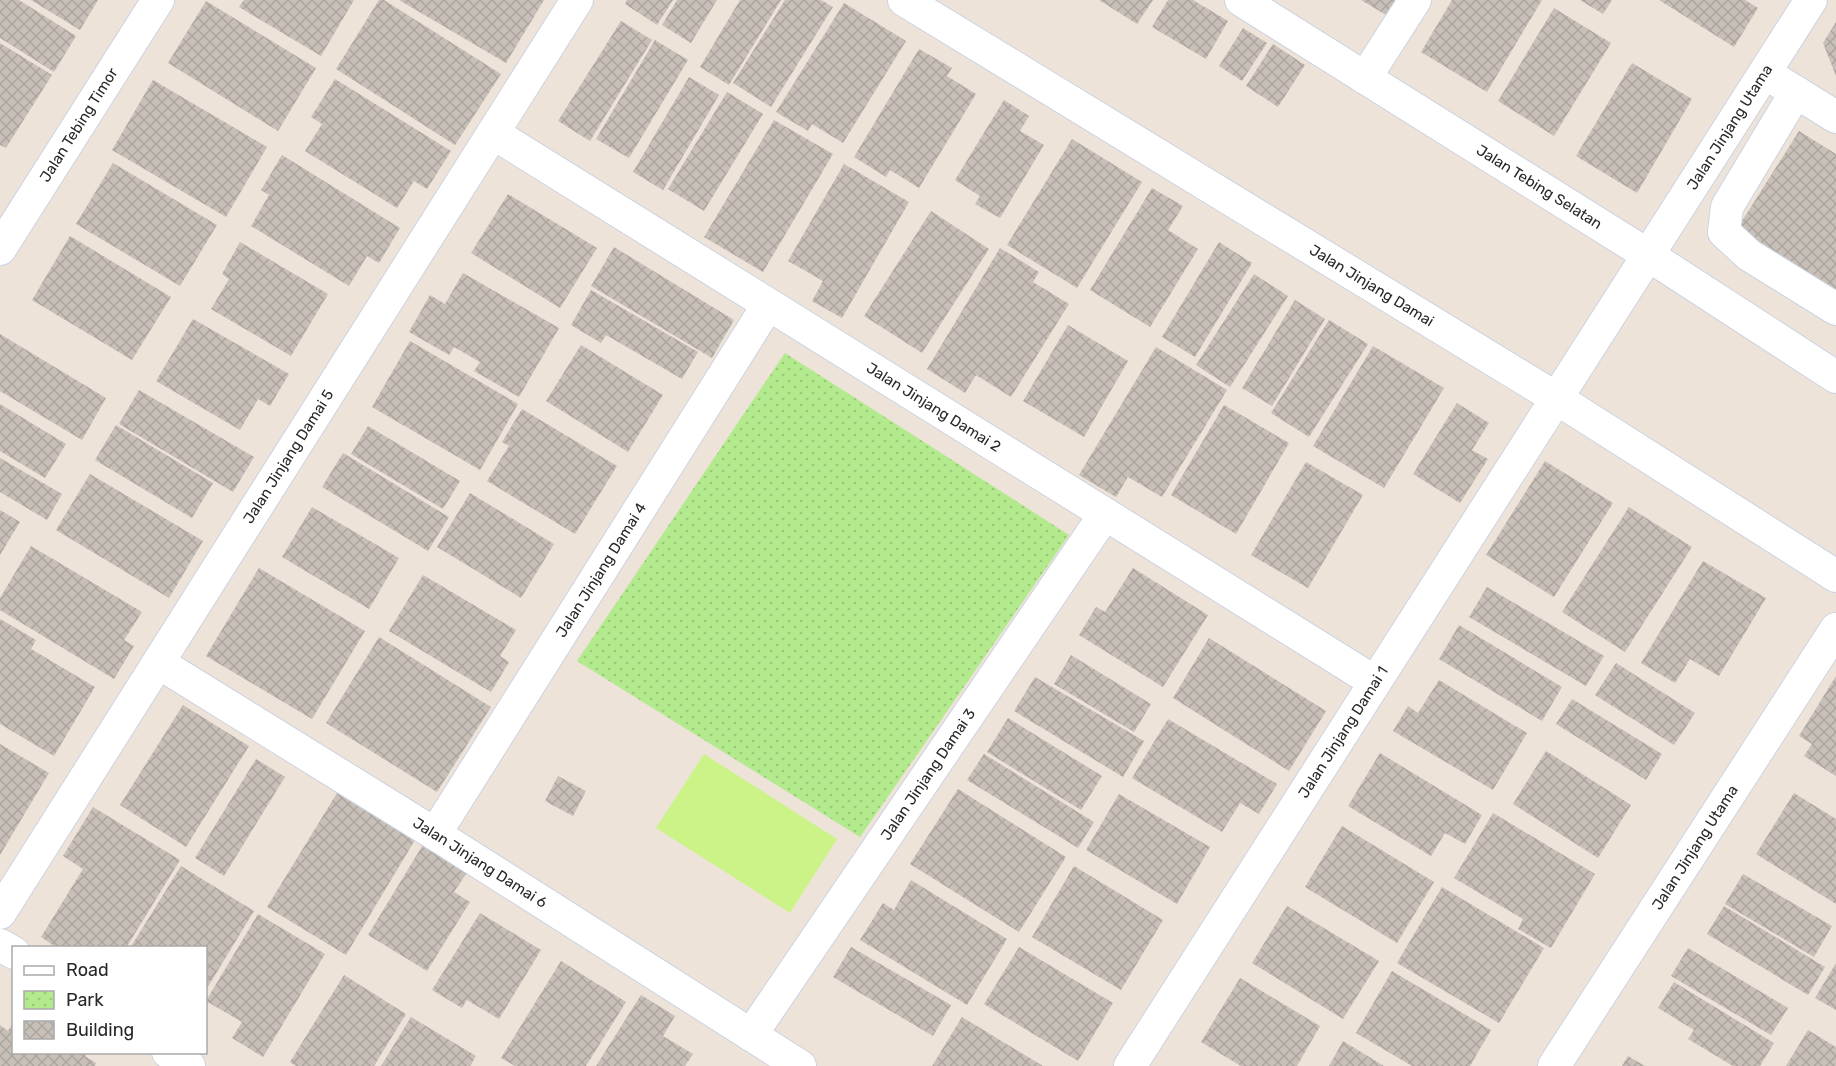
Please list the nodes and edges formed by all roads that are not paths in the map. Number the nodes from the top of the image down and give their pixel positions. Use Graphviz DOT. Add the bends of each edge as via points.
graph roads {
  1 [pos="158,0"];
  2 [pos="577,0"];
  3 [pos="904,0"];
  4 [pos="1241,0"];
  5 [pos="1415,0"];
  6 [pos="1811,0"];
  7 [pos="1765,74"];
  8 [pos="1365,78"];
  9 [pos="1796,92"];
  10 [pos="1836,117"];
  11 [pos="493,133"];
  12 [pos="2,243"];
  13 [pos="1648,255"];
  14 [pos="768,305"];
  15 [pos="1836,309"];
  16 [pos="1836,377"];
  17 [pos="1557,398"];
  18 [pos="1105,514"];
  19 [pos="1836,576"];
  20 [pos="1836,629"];
  21 [pos="159,663"];
  22 [pos="1375,682"];
  23 [pos="435,834"];
  24 [pos="0,913"];
  25 [pos="751,1035"];
  26 [pos="170,1054"];
  27 [pos="189,1066"];
  28 [pos="800,1066"];
  29 [pos="1131,1066"];
  30 [pos="1554,1066"];
  1 -- 12 [label="street, Jalan Tebing Timor"];
  2 -- 11 [label="street, Jalan Jinjang Damai 5"];
  3 -- 17 [label="street, Jalan Jinjang Damai"];
  4 -- 8 [label="street, Jalan Tebing Selatan"];
  5 -- 8 [label="street"];
  6 -- 7 [label="street, Jalan Jinjang Utama"];
  7 -- 9 [label="street"];
  7 -- 13 [label="street, Jalan Jinjang Utama"];
  8 -- 13 [label="street, Jalan Tebing Selatan"];
  9 -- 10 [label="street"];
  9 -- 15 [label="street" via="1727,207 1724,232 1749,255"];
  11 -- 14 [label="street, Jalan Jinjang Damai 2"];
  11 -- 21 [label="street, Jalan Jinjang Damai 5"];
  13 -- 16 [label="street, Jalan Tebing Selatan"];
  13 -- 17 [label="street, Jalan Jinjang Utama"];
  14 -- 18 [label="street, Jalan Jinjang Damai 2"];
  14 -- 23 [label="street, Jalan Jinjang Damai 4"];
  17 -- 19 [label="street, Jalan Jinjang Damai"];
  17 -- 22 [label="street, Jalan Jinjang Damai 1"];
  18 -- 22 [label="street, Jalan Jinjang Damai 2"];
  18 -- 25 [label="street, Jalan Jinjang Damai 3"];
  20 -- 30 [label="street, Jalan Jinjang Utama"];
  21 -- 23 [label="street, Jalan Jinjang Damai 6"];
  21 -- 24 [label="street, Jalan Jinjang Damai 5"];
  22 -- 29 [label="street, Jalan Jinjang Damai 1"];
  23 -- 25 [label="street, Jalan Jinjang Damai 6"];
  25 -- 28 [label="street, Jalan Jinjang Damai 6"];
  26 -- 27 [label="street"];
}
